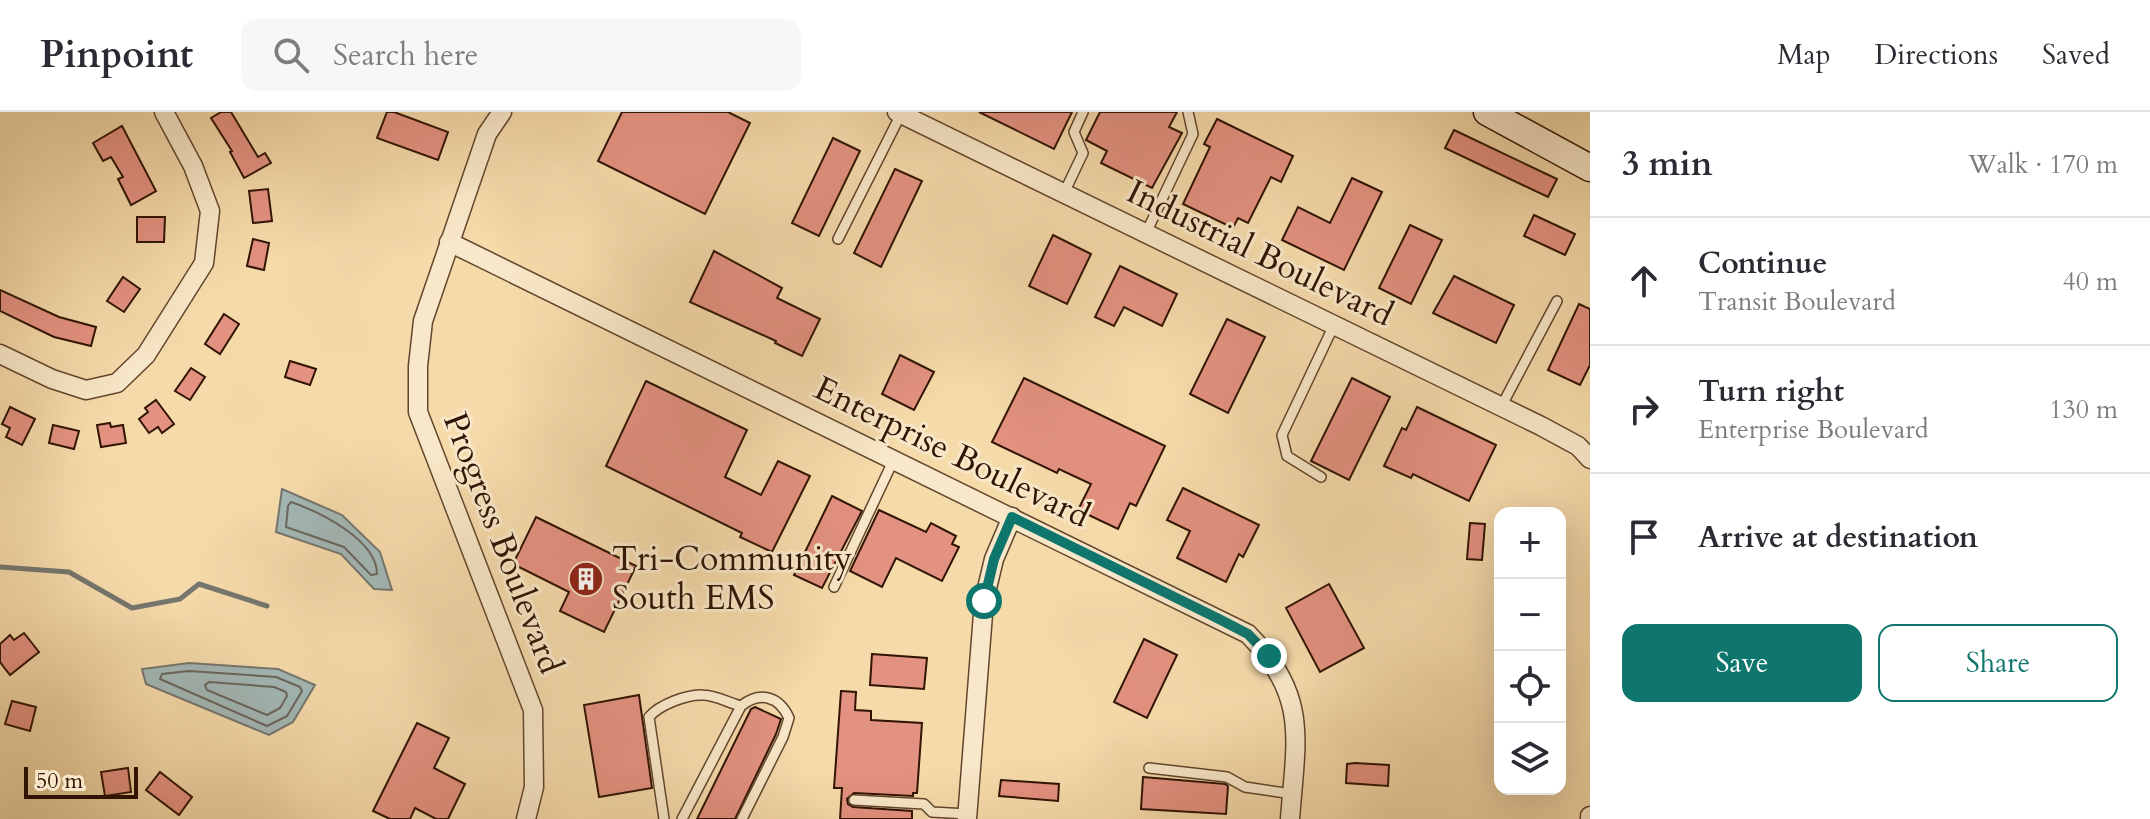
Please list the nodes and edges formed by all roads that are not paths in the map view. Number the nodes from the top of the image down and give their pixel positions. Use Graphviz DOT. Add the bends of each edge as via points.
graph roads {
  1 [pos="164,112"];
  2 [pos="502,112"];
  3 [pos="1083,112"];
  4 [pos="1188,112"];
  5 [pos="1487,112"];
  6 [pos="899,113"];
  7 [pos="1590,168"];
  8 [pos="1064,193"];
  9 [pos="1146,233"];
  10 [pos="838,239"];
  11 [pos="449,242"];
  12 [pos="1557,301"];
  13 [pos="1334,325"];
  14 [pos="0,354"];
  15 [pos="1501,407"];
  16 [pos="894,459"];
  17 [pos="1590,459"];
  18 [pos="1321,477"];
  19 [pos="1012,517"];
  20 [pos="834,587"];
  21 [pos="741,706"];
  22 [pos="1149,768"];
  23 [pos="1292,794"];
  24 [pos="854,800"];
  25 [pos="967,817"];
  26 [pos="526,819"];
  27 [pos="664,819"];
  28 [pos="682,819"];
  29 [pos="742,819"];
  30 [pos="1290,819"];
  1 -- 14 [label="street" via="210,211 204,263 146,355 117,383 86,390"];
  2 -- 11 [label="street, Progress Boulevard" via="487,134"];
  3 -- 8 [label="lane" via="1074,132 1083,153"];
  4 -- 9 [label="lane" via="1193,134"];
  5 -- 7 [label="street"];
  6 -- 8 [label="street, Industrial Boulevard"];
  6 -- 10 [label="lane"];
  8 -- 9 [label="street, Industrial Boulevard"];
  9 -- 13 [label="street, Industrial Boulevard"];
  11 -- 16 [label="street, Enterprise Boulevard"];
  11 -- 26 [label="street, Progress Boulevard" via="423,321 418,412 533,710 534,787"];
  12 -- 15 [label="lane"];
  13 -- 15 [label="street, Industrial Boulevard"];
  13 -- 18 [label="lane" via="1282,435 1287,456"];
  15 -- 17 [label="street, Industrial Boulevard" via="1578,446"];
  16 -- 19 [label="street, Enterprise Boulevard"];
  16 -- 20 [label="lane"];
  19 -- 23 [label="street, Enterprise Boulevard" via="1248,634 1285,681 1294,713"];
  19 -- 25 [label="street" via="984,601"];
  21 -- 27 [label="lane" via="702,695 655,710 649,717"];
  21 -- 28 [label="lane"];
  21 -- 29 [label="lane" via="767,697 783,706 789,718"];
  22 -- 23 [label="lane" via="1227,777 1245,787"];
  23 -- 30 [label="street, Enterprise Boulevard"];
  24 -- 25 [label="lane" via="924,804 932,812"];
}
